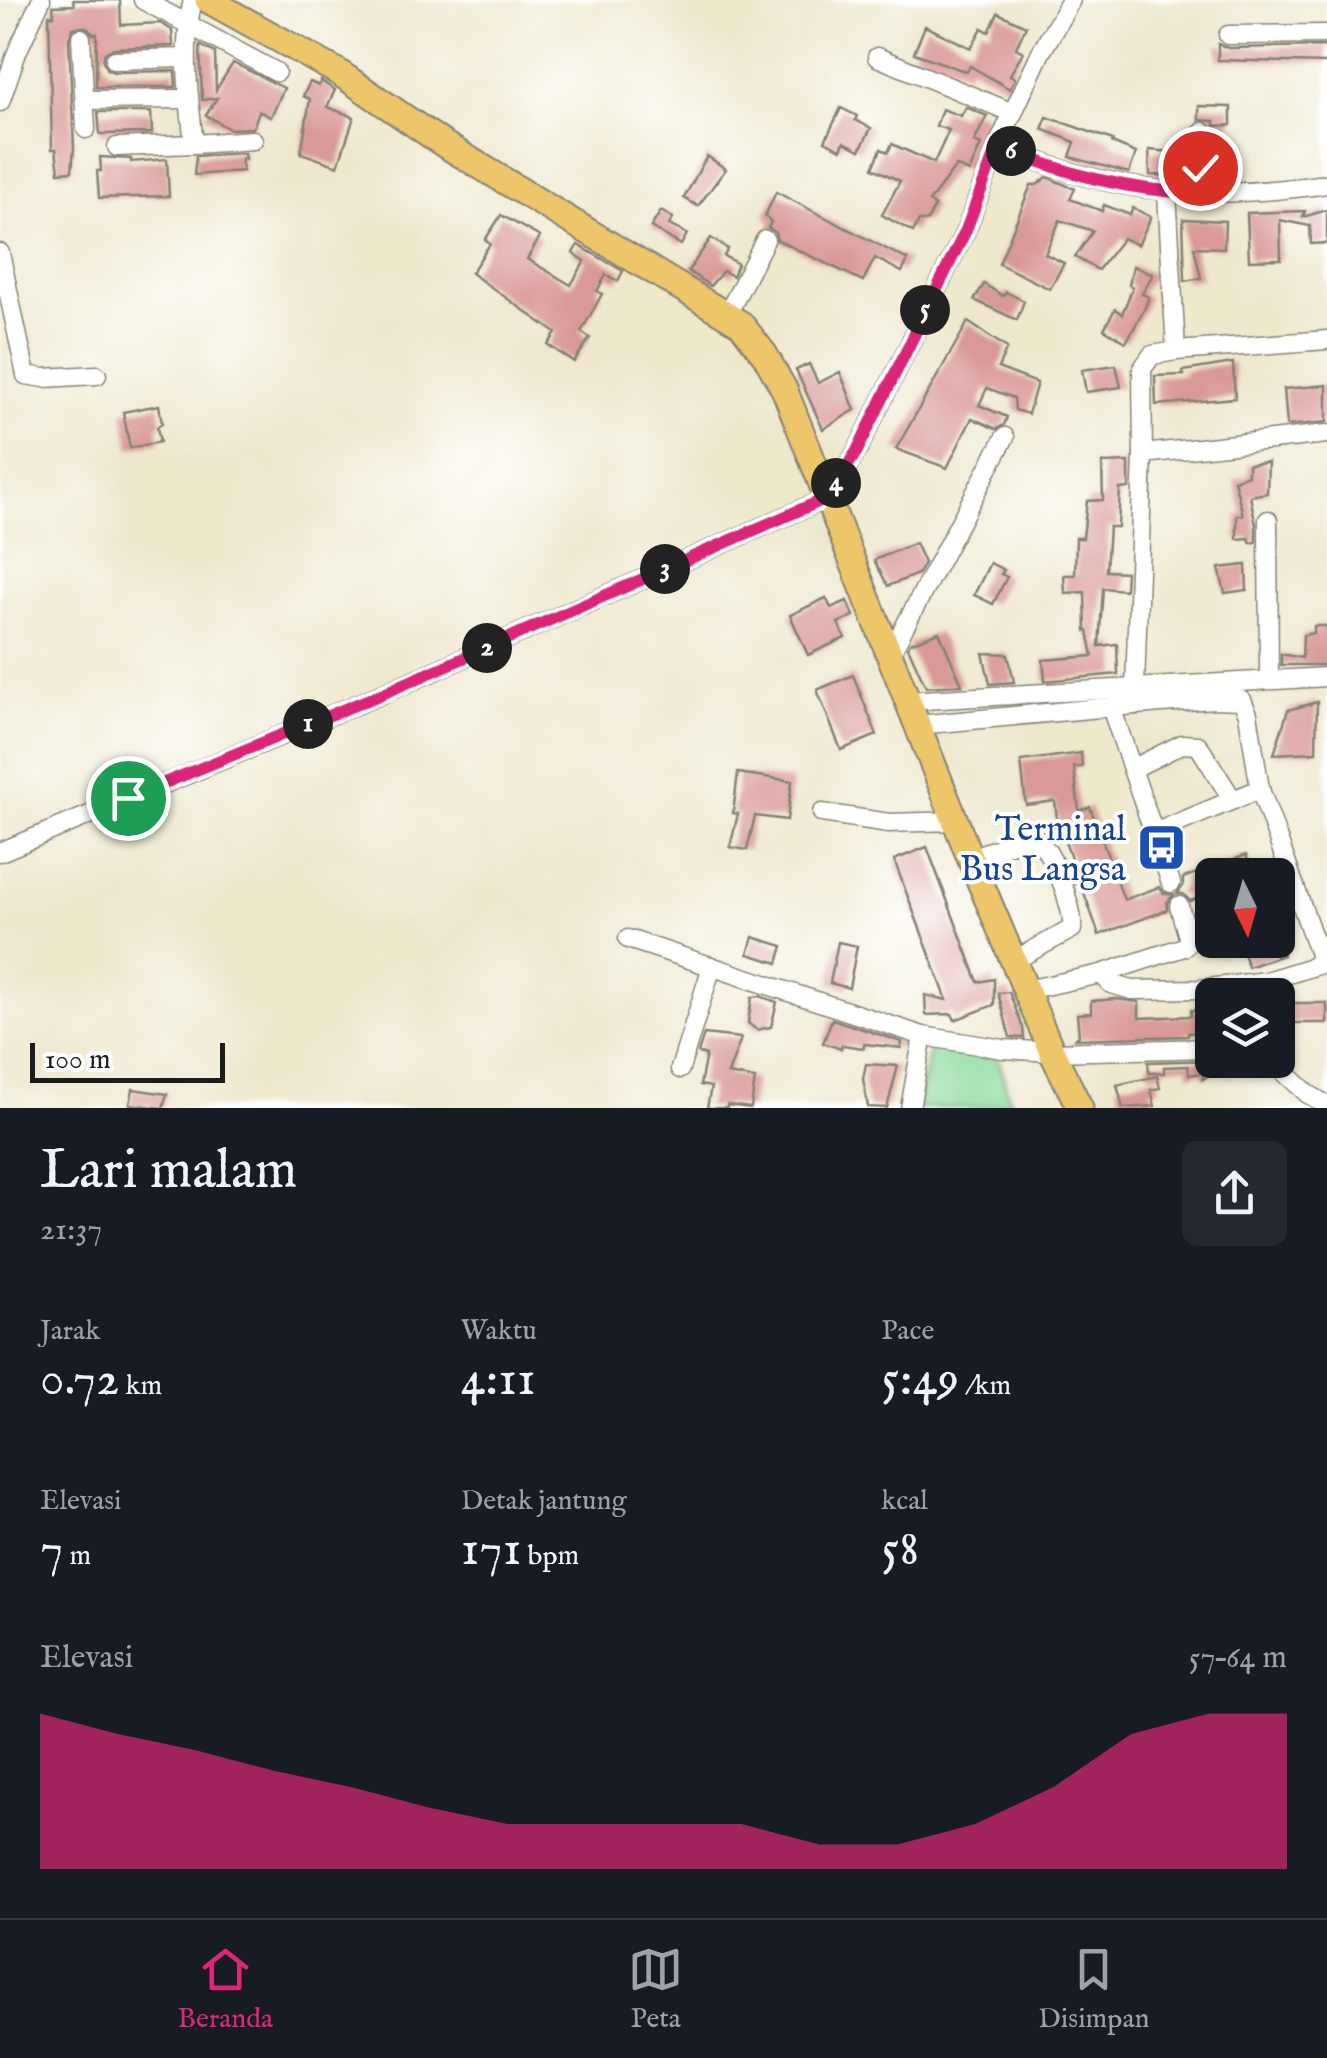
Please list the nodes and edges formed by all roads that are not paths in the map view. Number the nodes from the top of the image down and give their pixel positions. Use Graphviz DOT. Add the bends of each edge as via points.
graph roads {
  1 [pos="41,0"];
  2 [pos="142,0"];
  3 [pos="193,0"];
  4 [pos="208,0"];
  5 [pos="1070,0"];
  6 [pos="187,23"];
  7 [pos="1327,34"];
  8 [pos="1228,35"];
  9 [pos="81,38"];
  10 [pos="9,48"];
  11 [pos="876,57"];
  12 [pos="186,58"];
  13 [pos="115,60"];
  14 [pos="276,72"];
  15 [pos="190,99"];
  16 [pos="84,100"];
  17 [pos="0,102"];
  18 [pos="1013,113"];
  19 [pos="86,129"];
  20 [pos="1203,132"];
  21 [pos="253,140"];
  22 [pos="194,144"];
  23 [pos="998,145"];
  24 [pos="117,147"];
  25 [pos="1327,184"];
  26 [pos="1167,192"];
  27 [pos="1204,194"];
  28 [pos="765,240"];
  29 [pos="0,253"];
  30 [pos="727,315"];
  31 [pos="1327,340"];
  32 [pos="1176,350"];
  33 [pos="97,374"];
  34 [pos="1327,434"];
  35 [pos="1004,437"];
  36 [pos="1143,454"];
  37 [pos="827,498"];
  38 [pos="1268,520"];
  39 [pos="889,656"];
  40 [pos="1327,676"];
  41 [pos="1269,678"];
  42 [pos="1135,688"];
  43 [pos="1111,708"];
  44 [pos="912,713"];
  45 [pos="1132,769"];
  46 [pos="1260,789"];
  47 [pos="1233,800"];
  48 [pos="822,813"];
  49 [pos="956,821"];
  50 [pos="1154,832"];
  51 [pos="0,852"];
  52 [pos="970,858"];
  53 [pos="1171,882"];
  54 [pos="1179,906"];
  55 [pos="628,939"];
  56 [pos="1013,961"];
  57 [pos="712,966"];
  58 [pos="1101,974"];
  59 [pos="1026,990"];
  60 [pos="924,1036"];
  61 [pos="1195,1048"];
  62 [pos="1052,1052"];
  63 [pos="680,1069"];
  64 [pos="1290,1078"];
  65 [pos="1327,1105"];
  66 [pos="910,1108"];
  67 [pos="1080,1108"];
  1 -- 10 [label="street"];
  2 -- 6 [label="street"];
  3 -- 6 [label="street"];
  4 -- 30 [label="highway" via="338,72 458,153"];
  5 -- 18 [label="street"];
  6 -- 12 [label="street"];
  6 -- 14 [label="street"];
  7 -- 8 [label="street"];
  9 -- 16 [label="street"];
  10 -- 17 [label="street"];
  11 -- 18 [label="street"];
  12 -- 13 [label="street"];
  12 -- 15 [label="street"];
  15 -- 16 [label="street"];
  15 -- 22 [label="street"];
  16 -- 19 [label="street"];
  18 -- 23 [label="street"];
  20 -- 27 [label="street"];
  21 -- 22 [label="street"];
  22 -- 24 [label="street"];
  23 -- 26 [label="street" via="1082,177"];
  23 -- 37 [label="street" via="966,230"];
  25 -- 27 [label="street"];
  26 -- 27 [label="street"];
  26 -- 32 [label="street"];
  28 -- 30 [label="street"];
  29 -- 33 [label="street" via="26,374"];
  30 -- 37 [label="highway" via="776,371"];
  31 -- 32 [label="street"];
  32 -- 36 [label="street" via="1152,355 1142,366"];
  34 -- 36 [label="street"];
  35 -- 39 [label="street"];
  36 -- 42 [label="street"];
  37 -- 39 [label="highway"];
  37 -- 51 [label="street"];
  38 -- 41 [label="street"];
  39 -- 44 [label="highway"];
  40 -- 41 [label="street"];
  41 -- 42 [label="street"];
  42 -- 44 [label="street"];
  43 -- 44 [label="street"];
  43 -- 45 [label="street"];
  43 -- 46 [label="street" via="1242,700"];
  44 -- 49 [label="highway"];
  45 -- 47 [label="street" via="1182,744 1198,745"];
  45 -- 50 [label="street"];
  46 -- 47 [label="street"];
  46 -- 58 [label="street" via="1318,965 1266,981 1200,989 1119,988"];
  47 -- 50 [label="street"];
  48 -- 49 [label="street" via="889,823"];
  49 -- 52 [label="highway"];
  50 -- 53 [label="street"];
  52 -- 56 [label="highway"];
  52 -- 56 [label="street" via="1033,836 1053,863 1072,930"];
  54 -- 58 [label="street" via="1188,944"];
  55 -- 57 [label="street"];
  56 -- 59 [label="highway"];
  57 -- 60 [label="street"];
  57 -- 63 [label="street"];
  58 -- 59 [label="street"];
  59 -- 62 [label="highway"];
  60 -- 62 [label="street"];
  60 -- 66 [label="street"];
  61 -- 62 [label="street"];
  62 -- 67 [label="highway"];
  64 -- 65 [label="street"];
}
